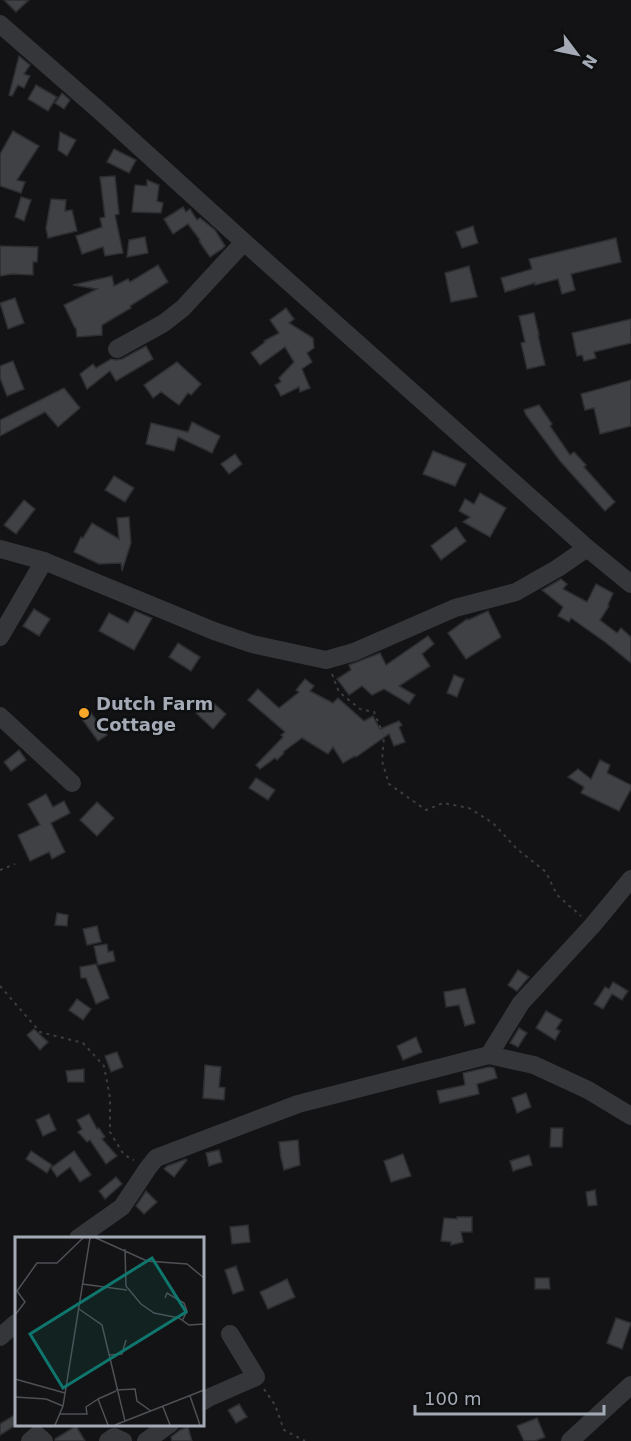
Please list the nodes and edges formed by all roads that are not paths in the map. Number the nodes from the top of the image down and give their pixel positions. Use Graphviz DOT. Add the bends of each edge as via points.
graph roads {
  1 [pos="0,24"];
  2 [pos="244,242"];
  3 [pos="117,349"];
  4 [pos="587,548"];
  5 [pos="0,549"];
  6 [pos="44,561"];
  7 [pos="631,584"];
  8 [pos="0,637"];
  9 [pos="0,716"];
  10 [pos="72,783"];
  11 [pos="631,879"];
  12 [pos="489,1055"];
  13 [pos="631,1116"];
  14 [pos="81,1237"];
  15 [pos="15,1324"];
  16 [pos="230,1334"];
  17 [pos="0,1337"];
  18 [pos="631,1385"];
  19 [pos="204,1401"];
  20 [pos="168,1426"];
  21 [pos="30,1441"];
  22 [pos="44,1441"];
  23 [pos="108,1441"];
  24 [pos="123,1441"];
  25 [pos="146,1441"];
  26 [pos="570,1441"];
  1 -- 2 [label="street"];
  2 -- 3 [label="street" via="183,308"];
  2 -- 4 [label="street"];
  4 -- 6 [label="street" via="516,592 455,609 326,660 252,644 214,631"];
  4 -- 7 [label="street"];
  5 -- 6 [label="street"];
  6 -- 8 [label="street"];
  9 -- 10 [label="street"];
  11 -- 12 [label="street" via="521,1003"];
  12 -- 13 [label="street" via="534,1065 588,1090"];
  12 -- 14 [label="street" via="298,1104 156,1158 122,1207"];
  15 -- 17 [label="street"];
  16 -- 19 [label="street" via="256,1377"];
  18 -- 26 [label="street"];
  20 -- 25 [label="street"];
  21 -- 22 [label="street" via="38,1435"];
  23 -- 24 [label="street" via="114,1437"];
}
